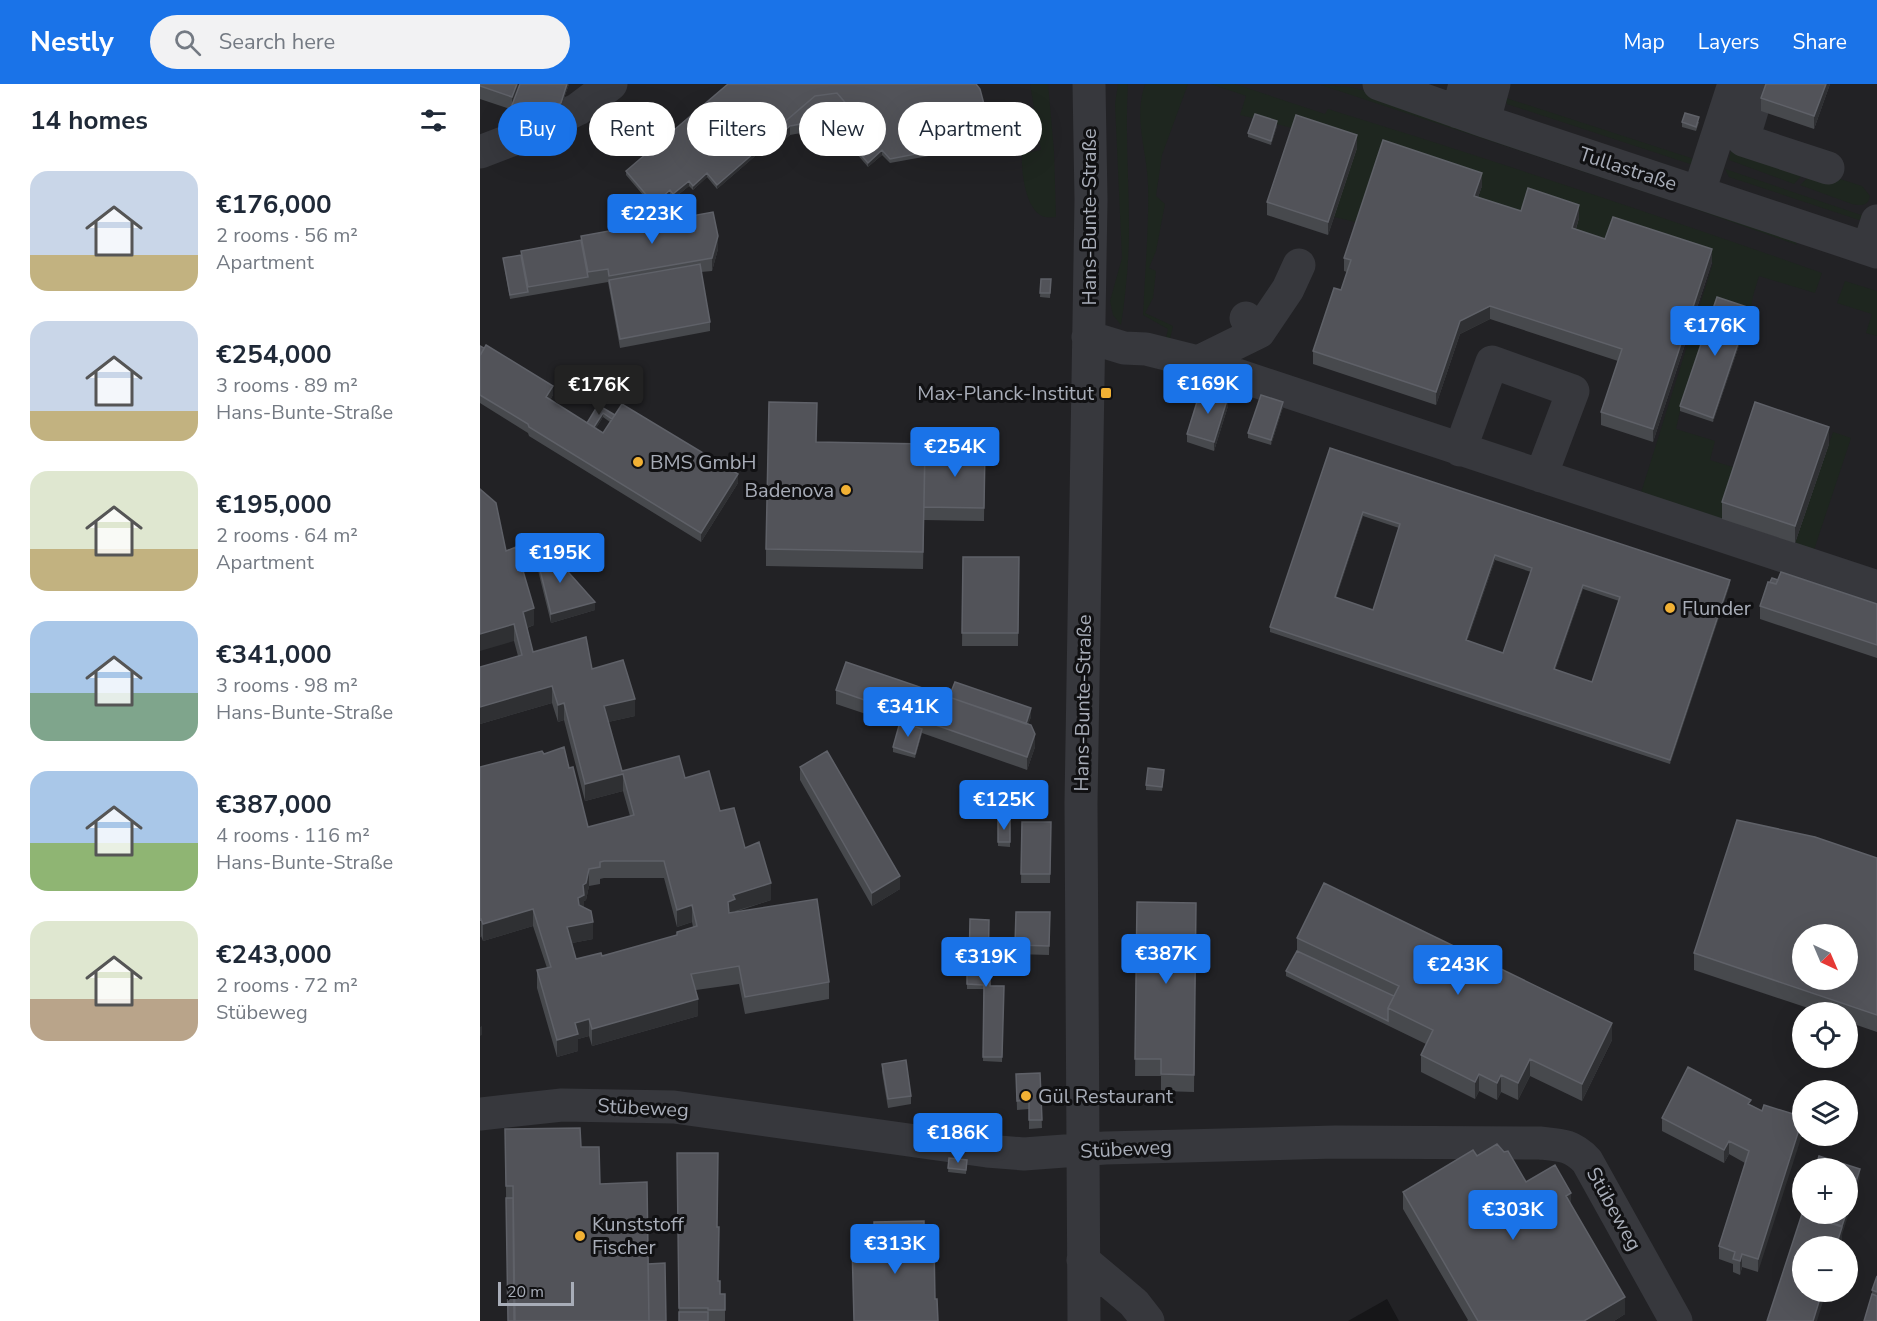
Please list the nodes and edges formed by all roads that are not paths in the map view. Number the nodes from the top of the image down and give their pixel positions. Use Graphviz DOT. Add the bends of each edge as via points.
graph roads {
  1 [pos="612,84"];
  2 [pos="1089,84"];
  3 [pos="1379,84"];
  4 [pos="1494,84"];
  5 [pos="1734,84"];
  6 [pos="1760,84"];
  7 [pos="1469,106"];
  8 [pos="480,152"];
  9 [pos="1828,168"];
  10 [pos="1699,192"];
  11 [pos="1874,241"];
  12 [pos="1299,265"];
  13 [pos="1088,337"];
  14 [pos="1198,362"];
  15 [pos="1460,450"];
  16 [pos="1541,476"];
  17 [pos="1877,587"];
  18 [pos="480,1114"];
  19 [pos="1081,1151"];
  20 [pos="1083,1260"];
  21 [pos="1084,1321"];
  22 [pos="1148,1321"];
  23 [pos="1676,1321"];
  1 -- 8 [label="street" via="578,109 527,135"];
  2 -- 13 [label="street, Hans-Bunte-Straße"];
  3 -- 7 [label="street, Tullastraße"];
  4 -- 7 [label="street"];
  5 -- 10 [label="street"];
  6 -- 9 [label="street" via="1743,140"];
  7 -- 10 [label="street, Tullastraße"];
  10 -- 11 [label="street, Tullastraße"];
  12 -- 14 [label="street" via="1288,289 1252,325"];
  13 -- 14 [label="street"];
  13 -- 19 [label="street, Hans-Bunte-Straße"];
  14 -- 15 [label="street"];
  15 -- 16 [label="street"];
  15 -- 16 [label="street" via="1492,363 1573,391"];
  16 -- 17 [label="street"];
  18 -- 19 [label="street, Stübeweg" via="562,1105 674,1107 987,1151"];
  19 -- 20 [label="street, Hans-Bunte-Straße"];
  19 -- 23 [label="street, Stübeweg" via="1335,1142 1566,1146 1587,1161"];
  20 -- 21 [label="street, Hans-Bunte-Straße"];
  20 -- 22 [label="street"];
}
